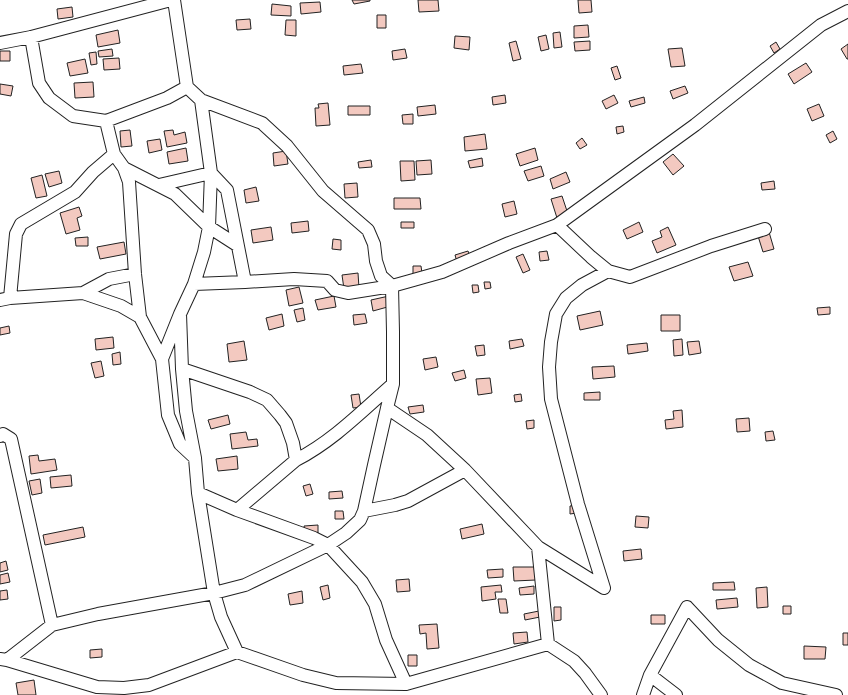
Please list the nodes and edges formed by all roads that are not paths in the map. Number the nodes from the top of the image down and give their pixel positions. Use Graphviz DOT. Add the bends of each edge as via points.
graph roads {
  1 [pos="172,0"];
  2 [pos="848,11"];
  3 [pos="31,37"];
  4 [pos="0,42"];
  5 [pos="187,87"];
  6 [pos="201,100"];
  7 [pos="106,121"];
  8 [pos="114,154"];
  9 [pos="124,168"];
  10 [pos="211,173"];
  11 [pos="158,185"];
  12 [pos="557,225"];
  13 [pos="209,227"];
  14 [pos="765,230"];
  15 [pos="237,245"];
  16 [pos="608,271"];
  17 [pos="135,274"];
  18 [pos="245,282"];
  19 [pos="194,284"];
  20 [pos="392,286"];
  21 [pos="84,292"];
  22 [pos="5,299"];
  23 [pos="180,314"];
  24 [pos="140,317"];
  25 [pos="162,359"];
  26 [pos="182,369"];
  27 [pos="393,384"];
  28 [pos="387,408"];
  29 [pos="0,436"];
  30 [pos="195,458"];
  31 [pos="296,460"];
  32 [pos="465,470"];
  33 [pos="198,493"];
  34 [pos="237,510"];
  35 [pos="364,511"];
  36 [pos="328,545"];
  37 [pos="538,547"];
  38 [pos="214,593"];
  39 [pos="52,625"];
  40 [pos="548,644"];
  41 [pos="237,652"];
  42 [pos="4,659"];
  43 [pos="650,675"];
  44 [pos="406,684"];
  45 [pos="601,695"];
  46 [pos="644,695"];
  47 [pos="676,695"];
  48 [pos="836,695"];
  1 -- 3 [label="street"];
  1 -- 5 [label="street"];
  2 -- 12 [label="street" via="821,25 695,125"];
  3 -- 4 [label="street"];
  3 -- 7 [label="street" via="39,83 49,98 73,116"];
  5 -- 6 [label="street"];
  5 -- 7 [label="street" via="167,98"];
  6 -- 10 [label="street"];
  6 -- 20 [label="street" via="262,123 287,146 323,191 368,230 381,276"];
  7 -- 8 [label="street"];
  8 -- 9 [label="street"];
  8 -- 22 [label="street" via="75,192 21,224 16,234"];
  9 -- 11 [label="street"];
  9 -- 17 [label="street" via="129,182"];
  10 -- 11 [label="street"];
  10 -- 13 [label="street"];
  10 -- 15 [label="street" via="227,190"];
  11 -- 13 [label="street" via="175,194"];
  12 -- 16 [label="street"];
  12 -- 20 [label="street" via="442,272"];
  13 -- 15 [label="street"];
  13 -- 19 [label="street"];
  14 -- 16 [label="street" via="711,246 630,277"];
  15 -- 18 [label="street"];
  16 -- 37 [label="street" via="582,284 566,298 556,314 549,367 551,399 578,504 604,588"];
  17 -- 21 [label="street" via="109,279"];
  17 -- 24 [label="street"];
  18 -- 19 [label="street"];
  18 -- 20 [label="street" via="294,279 327,281 335,290 348,293"];
  19 -- 23 [label="street"];
  20 -- 27 [label="street"];
  21 -- 22 [label="street"];
  21 -- 24 [label="street" via="122,306"];
  23 -- 25 [label="street"];
  23 -- 26 [label="street"];
  24 -- 25 [label="street"];
  25 -- 30 [label="street" via="168,416 180,444"];
  26 -- 30 [label="street" via="186,411"];
  26 -- 31 [label="street" via="267,400 286,423"];
  27 -- 28 [label="street"];
  27 -- 31 [label="street" via="338,433"];
  28 -- 32 [label="street" via="427,435"];
  28 -- 35 [label="street"];
  29 -- 39 [label="street" via="3,434 11,439"];
  30 -- 33 [label="street"];
  31 -- 34 [label="street"];
  32 -- 35 [label="street" via="408,501"];
  32 -- 37 [label="street"];
  33 -- 34 [label="street"];
  33 -- 38 [label="street"];
  34 -- 36 [label="street"];
  35 -- 36 [label="street" via="360,520"];
  36 -- 38 [label="street" via="245,585"];
  36 -- 44 [label="street" via="362,582 375,604 386,640"];
  37 -- 40 [label="street"];
  38 -- 39 [label="street"];
  38 -- 41 [label="street" via="221,617"];
  39 -- 42 [label="street"];
  40 -- 44 [label="street"];
  40 -- 45 [label="street" via="574,661"];
  41 -- 42 [label="street" via="149,685 124,688 97,687"];
  41 -- 44 [label="street" via="303,675 336,683"];
  43 -- 46 [label="street"];
  43 -- 47 [label="street"];
  43 -- 48 [label="street" via="687,607 718,640 749,665 782,683"];
}
